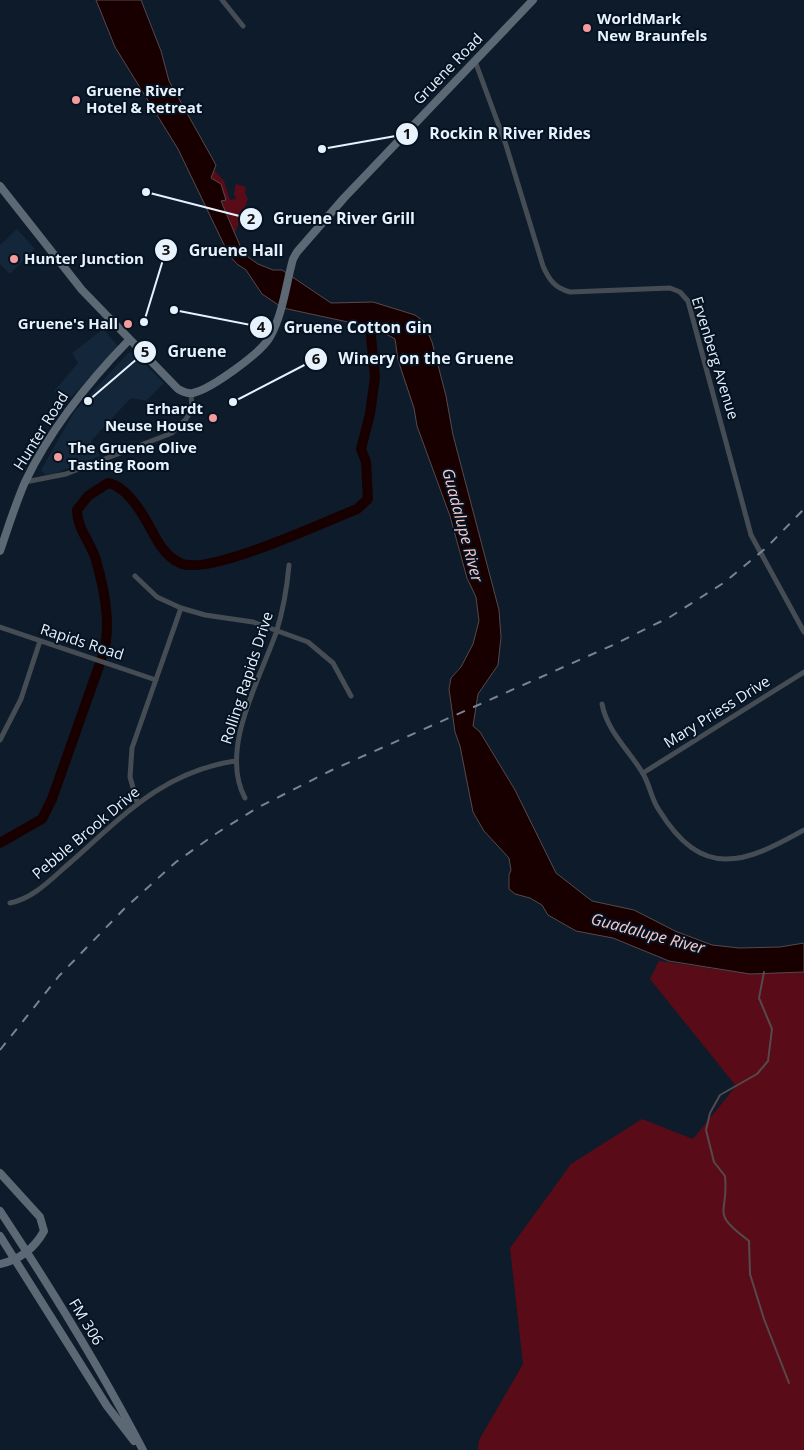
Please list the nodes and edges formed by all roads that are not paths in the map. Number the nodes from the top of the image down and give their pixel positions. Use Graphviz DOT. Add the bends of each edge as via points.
graph roads {
  1 [pos="222,0"];
  2 [pos="533,0"];
  3 [pos="243,26"];
  4 [pos="475,61"];
  5 [pos="0,186"];
  6 [pos="129,340"];
  7 [pos="190,393"];
  8 [pos="25,482"];
  9 [pos="0,551"];
  10 [pos="290,565"];
  11 [pos="135,576"];
  12 [pos="181,608"];
  13 [pos="0,627"];
  14 [pos="276,631"];
  15 [pos="804,632"];
  16 [pos="40,641"];
  17 [pos="804,672"];
  18 [pos="156,680"];
  19 [pos="351,696"];
  20 [pos="602,704"];
  21 [pos="0,740"];
  22 [pos="235,761"];
  23 [pos="643,773"];
  24 [pos="245,798"];
  25 [pos="137,802"];
  26 [pos="804,830"];
  27 [pos="10,903"];
  28 [pos="0,1173"];
  29 [pos="0,1210"];
  30 [pos="0,1236"];
  31 [pos="26,1252"];
  32 [pos="15,1261"];
  33 [pos="0,1264"];
  34 [pos="142,1450"];
  1 -- 3 [label="street"];
  2 -- 4 [label="street, Gruene Road"];
  4 -- 7 [label="street, Gruene Road" via="297,252 276,325 267,342 210,385"];
  4 -- 15 [label="street, Ervenberg Avenue" via="550,282 570,292 670,288 680,292 688,301 751,535"];
  5 -- 6 [label="street" via="53,256"];
  6 -- 7 [label="street" via="172,384"];
  6 -- 8 [label="street, Hunter Road" via="93,377 66,413"];
  7 -- 8 [label="street" via="192,409 172,433 66,474"];
  8 -- 9 [label="street, Hunter Road"];
  10 -- 14 [label="street, Rolling Rapids Drive" via="287,592"];
  11 -- 12 [label="street" via="157,597"];
  12 -- 14 [label="street" via="253,622"];
  12 -- 18 [label="street"];
  13 -- 16 [label="street, Rapids Road"];
  14 -- 19 [label="street" via="308,642 327,655"];
  14 -- 22 [label="street, Rolling Rapids Drive" via="238,737"];
  16 -- 18 [label="street, Rapids Road"];
  16 -- 21 [label="street" via="21,699"];
  17 -- 23 [label="street, Mary Priess Drive"];
  18 -- 25 [label="street" via="130,758 131,782"];
  20 -- 23 [label="street" via="608,723"];
  22 -- 24 [label="street, Rolling Rapids Drive" via="238,786"];
  22 -- 25 [label="street, Pebble Brook Drive" via="192,772"];
  23 -- 26 [label="street" via="662,816 690,846 709,857 729,860 751,856 771,849"];
  25 -- 27 [label="street, Pebble Brook Drive" via="42,888"];
  28 -- 31 [label="street" via="40,1217 44,1232"];
  29 -- 31 [label="street, FM 306 / FM 306"];
  30 -- 32 [label="street, FM 306 / FM 306"];
  31 -- 32 [label="street"];
  31 -- 34 [label="street, FM 306 / FM 306" via="118,1401"];
  32 -- 33 [label="street"];
  32 -- 34 [label="street, FM 306 / FM 306" via="107,1406"];
}
